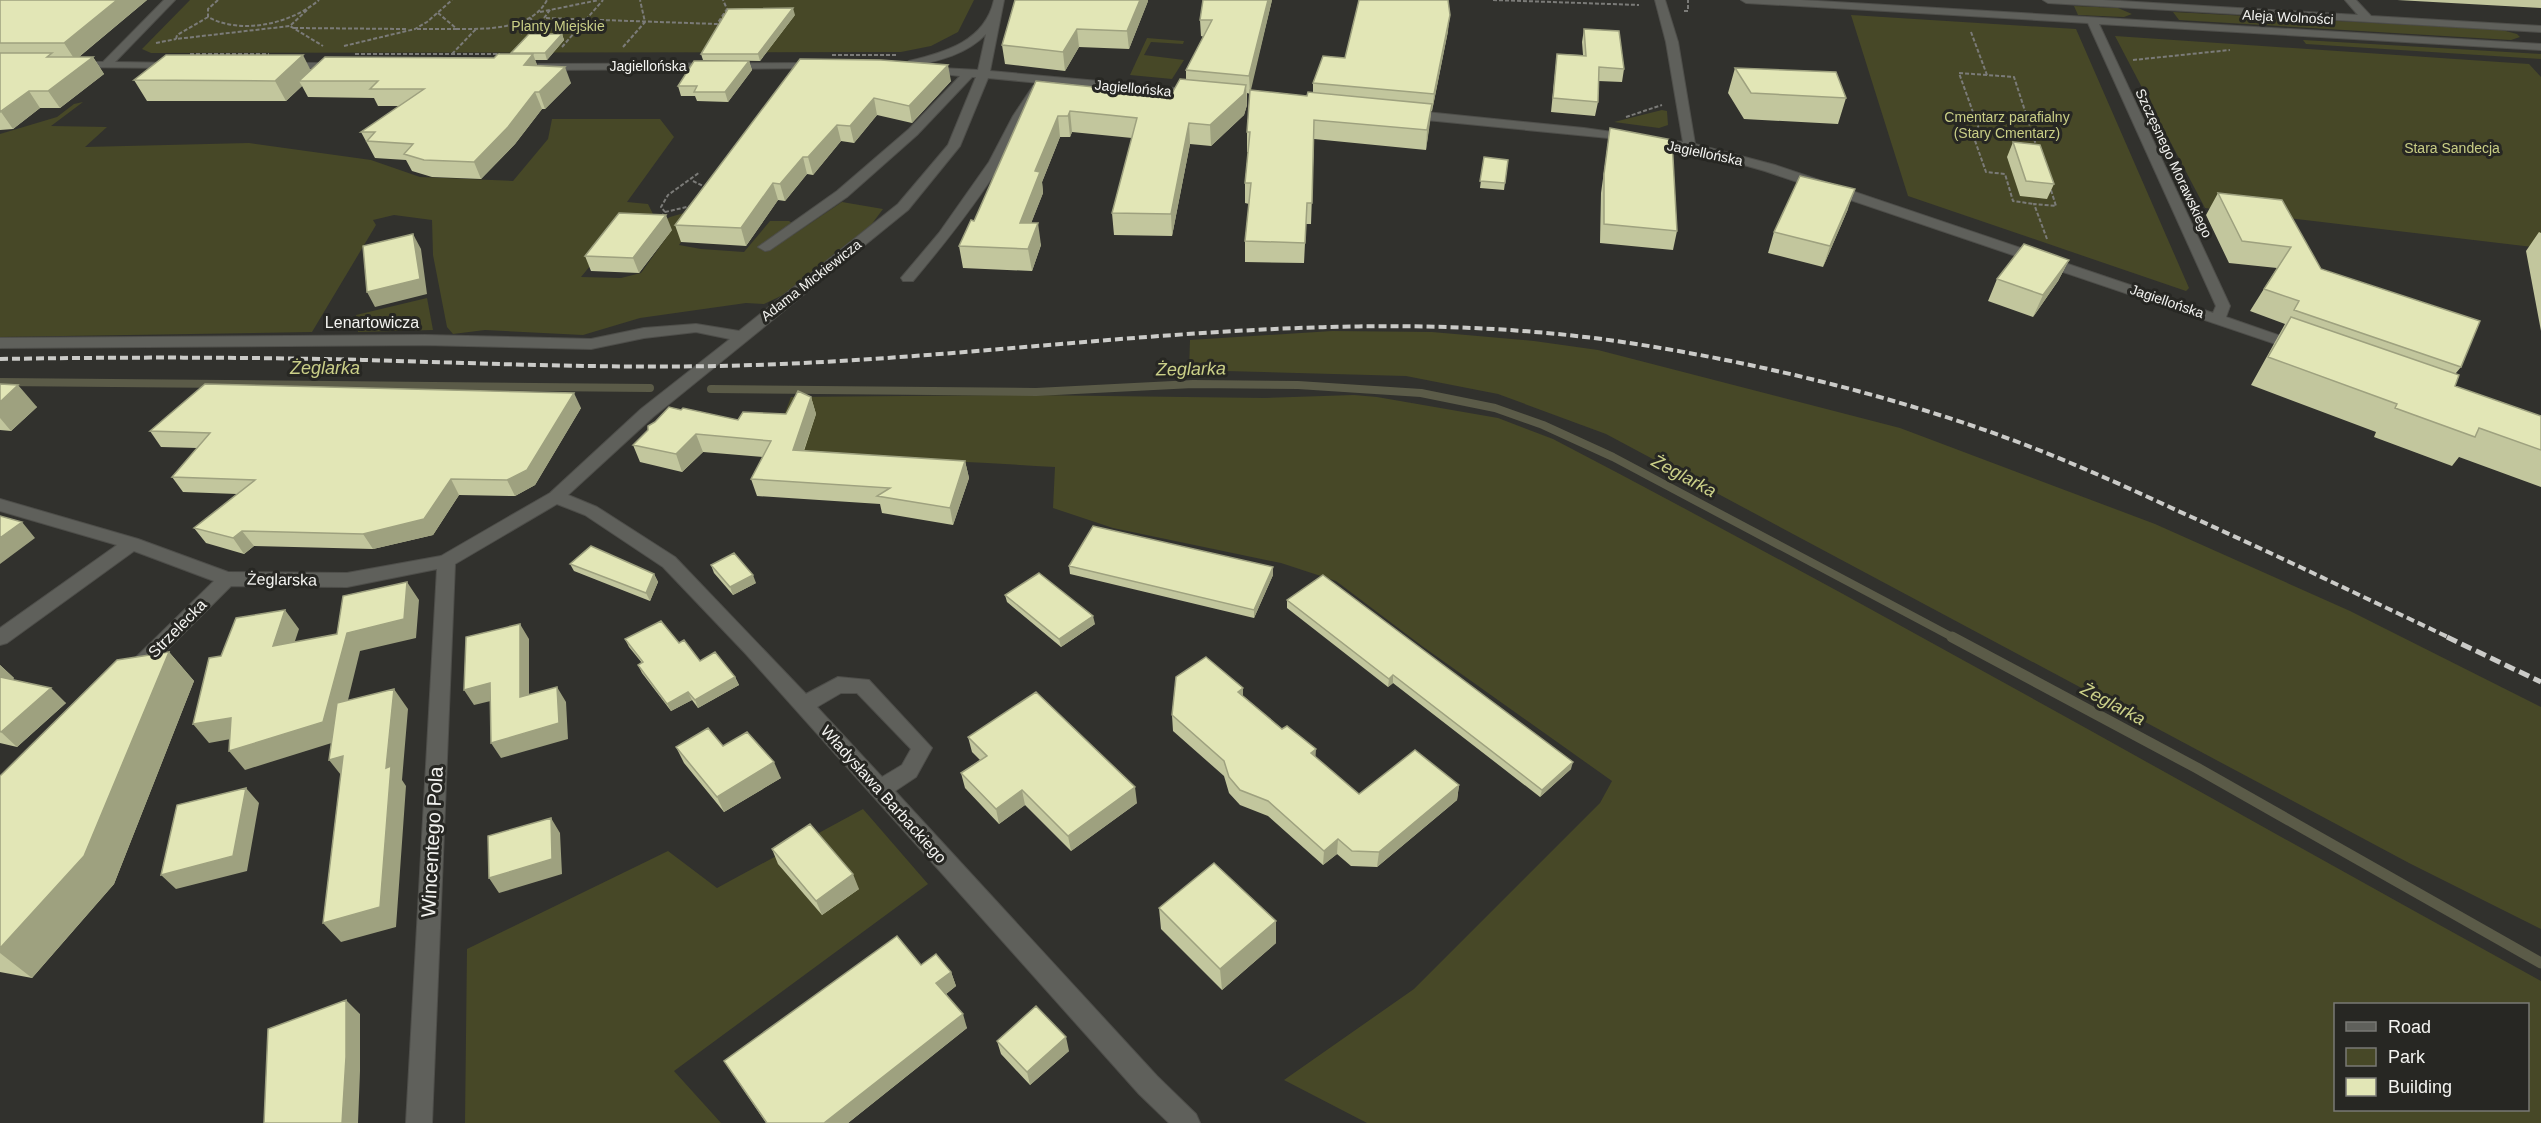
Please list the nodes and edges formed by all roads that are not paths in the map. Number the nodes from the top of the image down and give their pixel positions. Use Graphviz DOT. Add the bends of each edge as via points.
graph roads {
  1 [pos="170,0"];
  2 [pos="999,0"];
  3 [pos="1660,0"];
  4 [pos="1746,0"];
  5 [pos="2048,0"];
  6 [pos="2350,0"];
  7 [pos="2136,2"];
  8 [pos="995,15"];
  9 [pos="2367,18"];
  10 [pos="2092,21"];
  11 [pos="2153,24"];
  12 [pos="2524,28"];
  13 [pos="2541,29"];
  14 [pos="2541,45"];
  15 [pos="65,65"];
  16 [pos="105,66"];
  17 [pos="186,66"];
  18 [pos="267,66"];
  19 [pos="354,66"];
  20 [pos="829,66"];
  21 [pos="900,66"];
  22 [pos="527,67"];
  23 [pos="969,74"];
  24 [pos="983,75"];
  25 [pos="1044,81"];
  26 [pos="1207,95"];
  27 [pos="1393,113"];
  28 [pos="1689,147"];
  29 [pos="765,247"];
  30 [pos="908,278"];
  31 [pos="2218,318"];
  32 [pos="741,336"];
  33 [pos="0,343"];
  34 [pos="2309,350"];
  35 [pos="556,497"];
  36 [pos="0,505"];
  37 [pos="132,543"];
  38 [pos="446,561"];
  39 [pos="227,579"];
  40 [pos="0,638"];
  41 [pos="123,681"];
  42 [pos="804,705"];
  43 [pos="881,789"];
  44 [pos="418,1123"];
  45 [pos="1187,1123"];
  1 -- 16 [label="street"];
  2 -- 8 [label="street, Adama Mickiewicza"];
  3 -- 28 [label="street" via="1672,42"];
  4 -- 10 [label="street, Aleja Wolności"];
  5 -- 7 [label="street, Aleja Wolności"];
  6 -- 9 [label="street"];
  7 -- 9 [label="street, Aleja Wolności"];
  7 -- 11 [label="street"];
  8 -- 21 [label="street, Adama Mickiewicza" via="983,33 964,46"];
  8 -- 24 [label="street, Adama Mickiewicza"];
  9 -- 12 [label="street, Aleja Wolności"];
  10 -- 11 [label="street, Aleja Wolności"];
  10 -- 31 [label="street, Szczęsnego Morawskiego" via="2223,306"];
  11 -- 14 [label="street, Aleja Wolności"];
  12 -- 13 [label="street, Aleja Wolności"];
  12 -- 14 [label="street, Aleja Wolności"];
  15 -- 16 [label="street"];
  16 -- 17 [label="street"];
  18 -- 19 [label="street"];
  20 -- 22 [label="street, Jagiellońska"];
  21 -- 23 [label="street, Jagiellońska"];
  23 -- 24 [label="street, Jagiellońska"];
  23 -- 29 [label="street" via="913,132 842,194"];
  24 -- 25 [label="street, Jagiellońska"];
  24 -- 32 [label="street, Adama Mickiewicza" via="954,146 903,207"];
  25 -- 26 [label="street, Jagiellońska"];
  25 -- 30 [label="street" via="944,236"];
  27 -- 28 [label="street, Jagiellońska" via="1576,131"];
  28 -- 31 [label="street, Jagiellońska" via="1770,168"];
  31 -- 34 [label="street, Jagiellońska"];
  32 -- 33 [label="street, Lenartowicza" via="696,328 591,344 425,340"];
  32 -- 35 [label="street, Adama Mickiewicza" via="647,413"];
  35 -- 38 [label="street, Żeglarska"];
  35 -- 42 [label="street, Władysława Barbackiego" via="591,511 669,562"];
  36 -- 37 [label="street, Żeglarska"];
  37 -- 39 [label="street, Żeglarska"];
  37 -- 40 [label="street"];
  38 -- 39 [label="street, Żeglarska" via="347,580"];
  38 -- 44 [label="street, Wincentego Pola"];
  39 -- 41 [label="street, Strzelecka"];
  42 -- 43 [label="street, Władysława Barbackiego"];
  42 -- 43 [label="street" via="838,685 862,685 922,748 909,771"];
  43 -- 45 [label="street, Władysława Barbackiego" via="1148,1085"];
}
